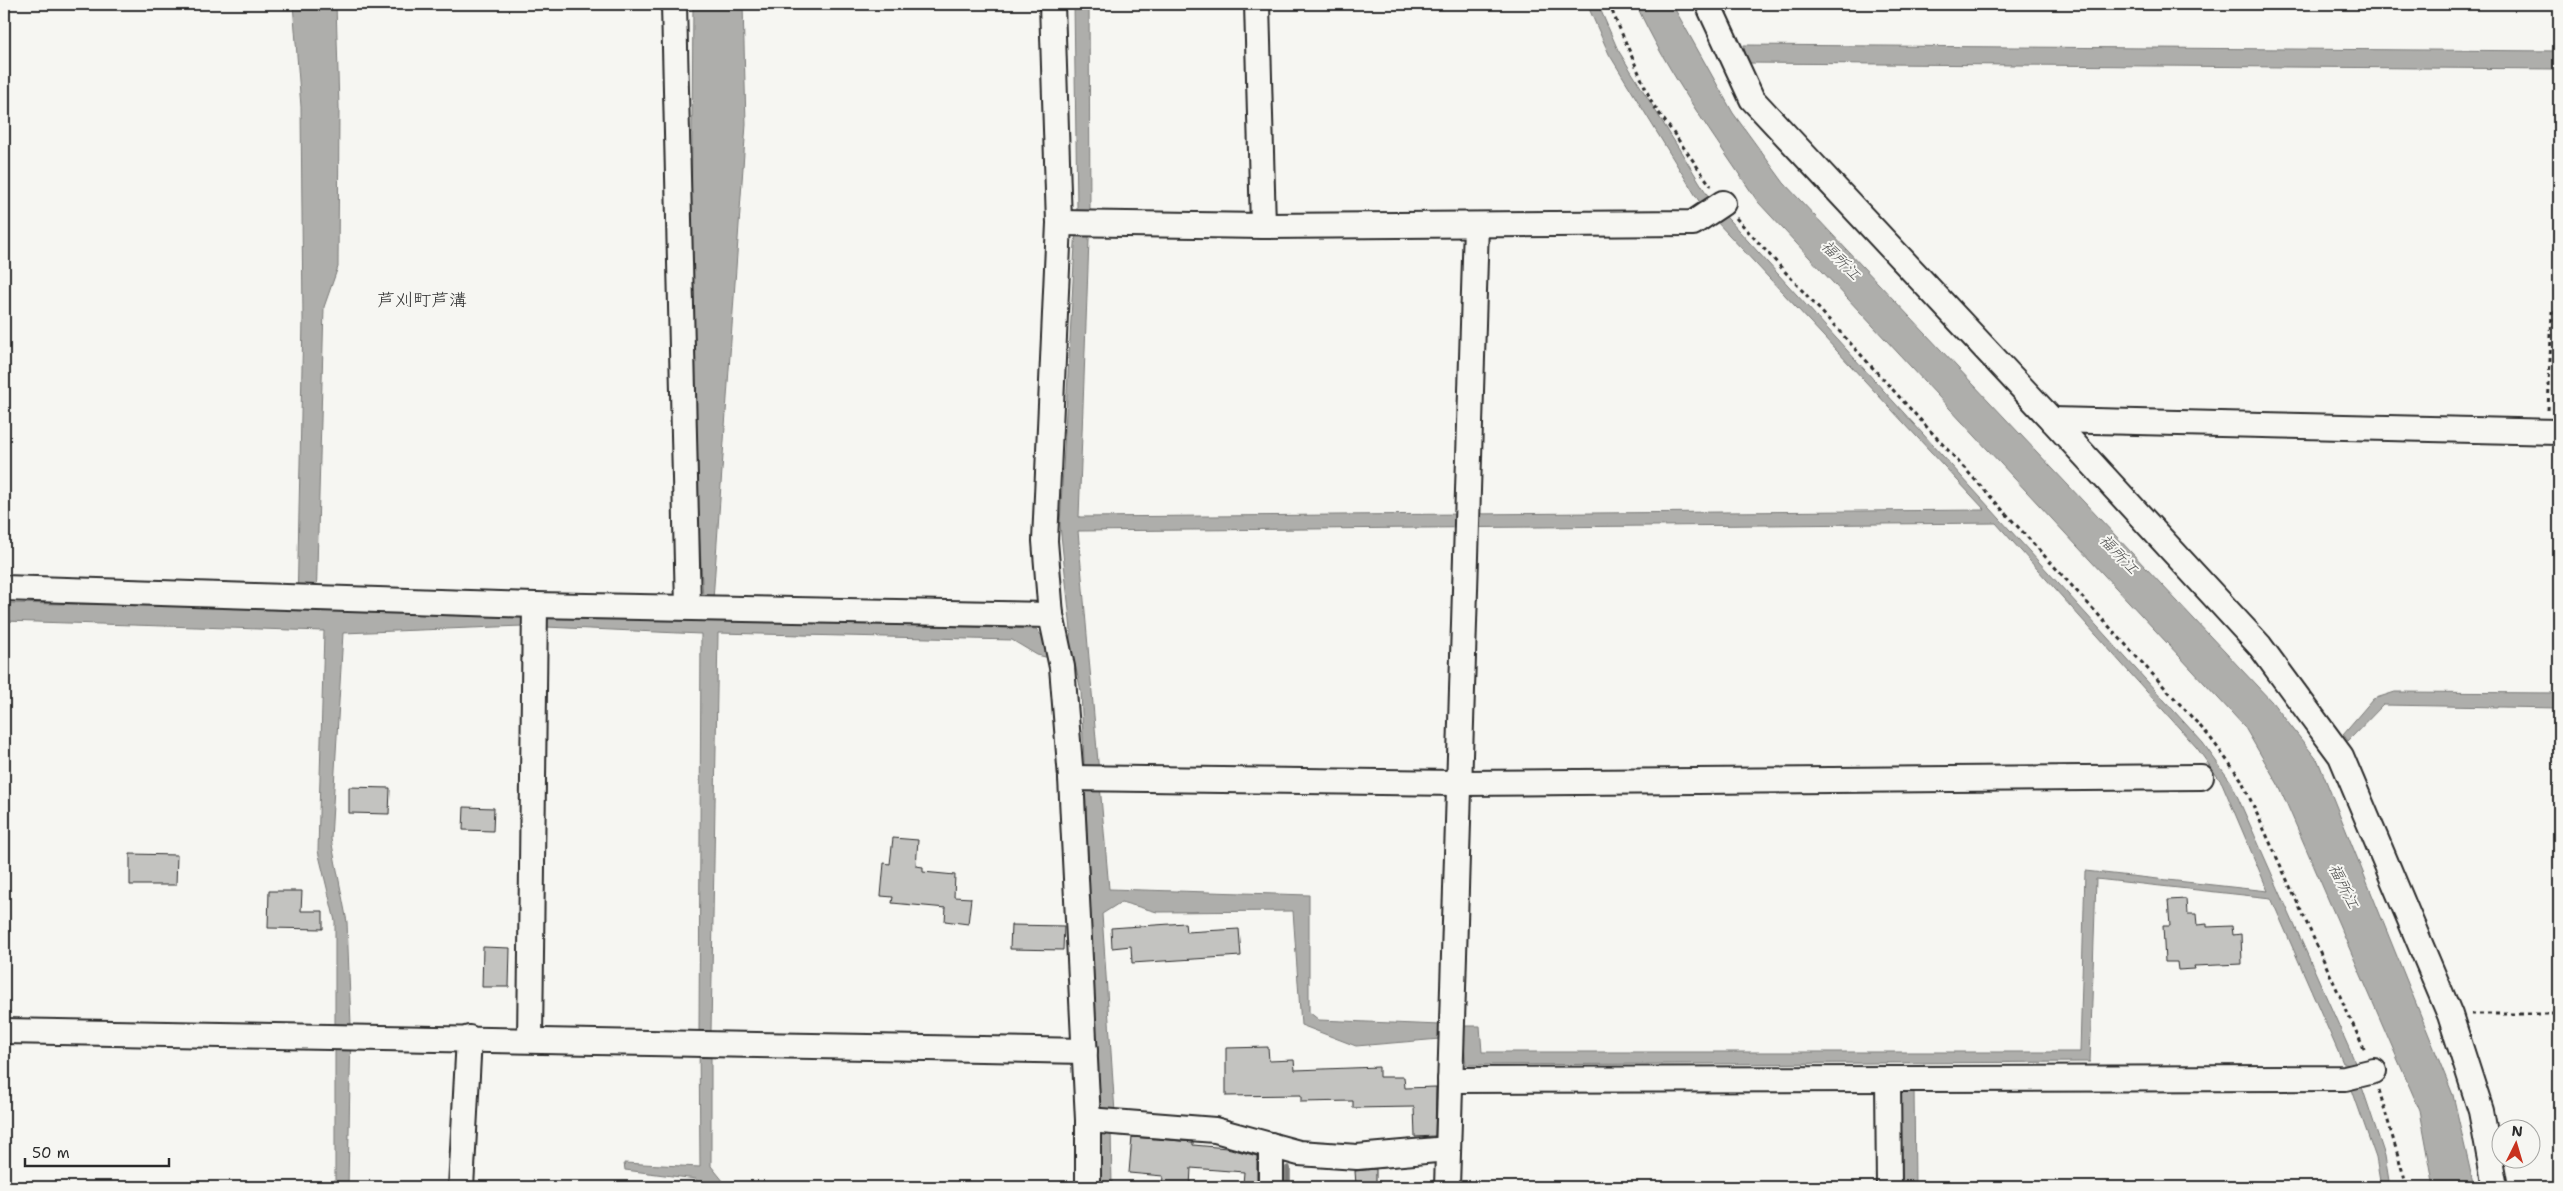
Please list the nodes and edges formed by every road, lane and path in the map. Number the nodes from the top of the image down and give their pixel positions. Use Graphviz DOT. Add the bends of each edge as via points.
graph roads {
  1 [pos="674,4"];
  2 [pos="1052,4"];
  3 [pos="1257,4"];
  4 [pos="1610,4"];
  5 [pos="1708,4"];
  6 [pos="1723,203"];
  7 [pos="1059,223"];
  8 [pos="1476,225"];
  9 [pos="1263,226"];
  10 [pos="2552,311"];
  11 [pos="2052,420"];
  12 [pos="2553,432"];
  13 [pos="4,588"];
  14 [pos="535,605"];
  15 [pos="701,607"];
  16 [pos="1050,615"];
  17 [pos="2200,777"];
  18 [pos="1071,778"];
  19 [pos="1458,783"];
  20 [pos="2559,1014"];
  21 [pos="2450,1015"];
  22 [pos="4,1030"];
  23 [pos="469,1038"];
  24 [pos="530,1040"];
  25 [pos="1085,1051"];
  26 [pos="2374,1071"];
  27 [pos="1888,1079"];
  28 [pos="1450,1080"];
  29 [pos="1088,1120"];
  30 [pos="1271,1145"];
  31 [pos="1448,1149"];
  32 [pos="461,1187"];
  33 [pos="1088,1187"];
  34 [pos="1271,1187"];
  35 [pos="1448,1187"];
  36 [pos="1889,1187"];
  37 [pos="2406,1187"];
  38 [pos="2495,1187"];
  1 -- 15 [label="street"];
  2 -- 7 [label="street"];
  3 -- 9 [label="street"];
  4 -- 6 [label="path" via="1652,103"];
  5 -- 11 [label="street" via="1752,99"];
  6 -- 8 [label="street" via="1693,223"];
  6 -- 26 [label="path" via="2202,729 2241,779"];
  7 -- 9 [label="street"];
  7 -- 16 [label="street" via="1045,541"];
  8 -- 9 [label="street"];
  8 -- 19 [label="street"];
  10 -- 12 [label="path"];
  11 -- 12 [label="street"];
  11 -- 21 [label="street" via="2260,646 2341,756"];
  13 -- 14 [label="street"];
  14 -- 15 [label="street"];
  14 -- 24 [label="street"];
  15 -- 16 [label="street"];
  16 -- 18 [label="street" via="1062,668"];
  17 -- 19 [label="street"];
  18 -- 19 [label="street"];
  18 -- 25 [label="street"];
  19 -- 28 [label="street"];
  20 -- 21 [label="path"];
  21 -- 38 [label="street" via="2481,1111"];
  22 -- 23 [label="street"];
  23 -- 24 [label="street"];
  23 -- 32 [label="street"];
  24 -- 25 [label="street"];
  25 -- 29 [label="street"];
  26 -- 27 [label="street" via="2345,1078"];
  26 -- 37 [label="path"];
  27 -- 28 [label="street"];
  27 -- 36 [label="street"];
  28 -- 31 [label="street"];
  29 -- 30 [label="street" via="1215,1130"];
  29 -- 33 [label="street"];
  30 -- 31 [label="street" via="1299,1153 1357,1157"];
  30 -- 34 [label="street"];
  31 -- 35 [label="street"];
}
